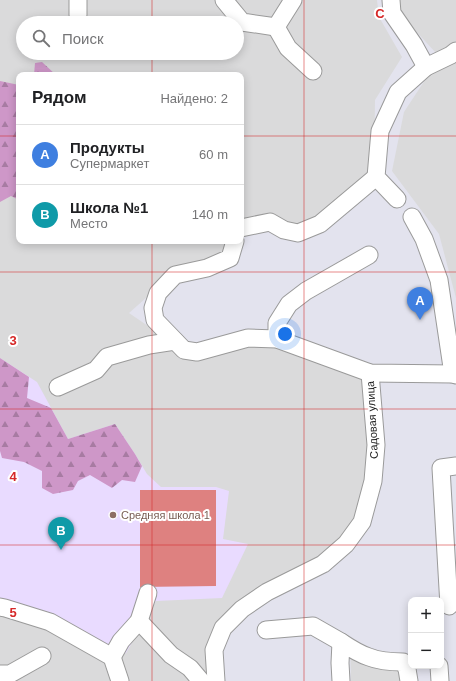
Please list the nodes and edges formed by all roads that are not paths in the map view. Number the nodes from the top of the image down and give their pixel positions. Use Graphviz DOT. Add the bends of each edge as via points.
graph roads {
  1 [pos="224,0"];
  2 [pos="293,0"];
  3 [pos="391,0"];
  4 [pos="237,16"];
  5 [pos="244,22"];
  6 [pos="276,26"];
  7 [pos="456,51"];
  8 [pos="426,67"];
  9 [pos="313,71"];
  10 [pos="376,177"];
  11 [pos="397,199"];
  12 [pos="412,217"];
  13 [pos="244,227"];
  14 [pos="234,244"];
  15 [pos="369,255"];
  16 [pos="277,339"];
  17 [pos="175,341"];
  18 [pos="370,373"];
  19 [pos="454,375"];
  20 [pos="58,387"];
  21 [pos="456,466"];
  22 [pos="148,592"];
  23 [pos="449,606"];
  24 [pos="0,608"];
  25 [pos="139,621"];
  26 [pos="266,630"];
  27 [pos="341,642"];
  28 [pos="42,656"];
  29 [pos="112,657"];
  30 [pos="440,669"];
  31 [pos="0,674"];
  32 [pos="120,681"];
  33 [pos="202,681"];
  34 [pos="216,681"];
  35 [pos="341,681"];
  36 [pos="409,681"];
  37 [pos="440,681"];
  1 -- 4 [label="street"];
  2 -- 6 [label="street"];
  3 -- 8 [label="street" via="392,13"];
  5 -- 6 [label="street"];
  6 -- 9 [label="street" via="288,48"];
  7 -- 8 [label="street"];
  8 -- 10 [label="street" via="398,92 380,131"];
  10 -- 11 [label="street"];
  10 -- 13 [label="street" via="320,224 298,233 284,230 270,222"];
  12 -- 19 [label="street" via="424,239 438,280"];
  14 -- 17 [label="street" via="230,258 207,268 175,275 158,293 153,308 155,320"];
  15 -- 16 [label="street" via="306,291 289,304 277,323"];
  16 -- 17 [label="street" via="248,338 197,352 184,350"];
  16 -- 18 [label="street"];
  17 -- 20 [label="street" via="149,345 107,357 96,370"];
  18 -- 19 [label="street"];
  18 -- 34 [label="street, Садовая улица" via="376,446 373,481 362,522 346,544 323,564 267,592 242,609 223,628 214,650"];
  21 -- 23 [label="street" via="441,468"];
  22 -- 25 [label="street"];
  24 -- 29 [label="street" via="50,622"];
  25 -- 29 [label="street" via="121,641"];
  25 -- 33 [label="street" via="171,655 190,668"];
  26 -- 27 [label="street" via="313,626"];
  27 -- 35 [label="street"];
  27 -- 36 [label="street" via="369,658 403,662 408,669"];
  28 -- 31 [label="street" via="10,674"];
  29 -- 32 [label="street"];
  30 -- 37 [label="street"];
}
